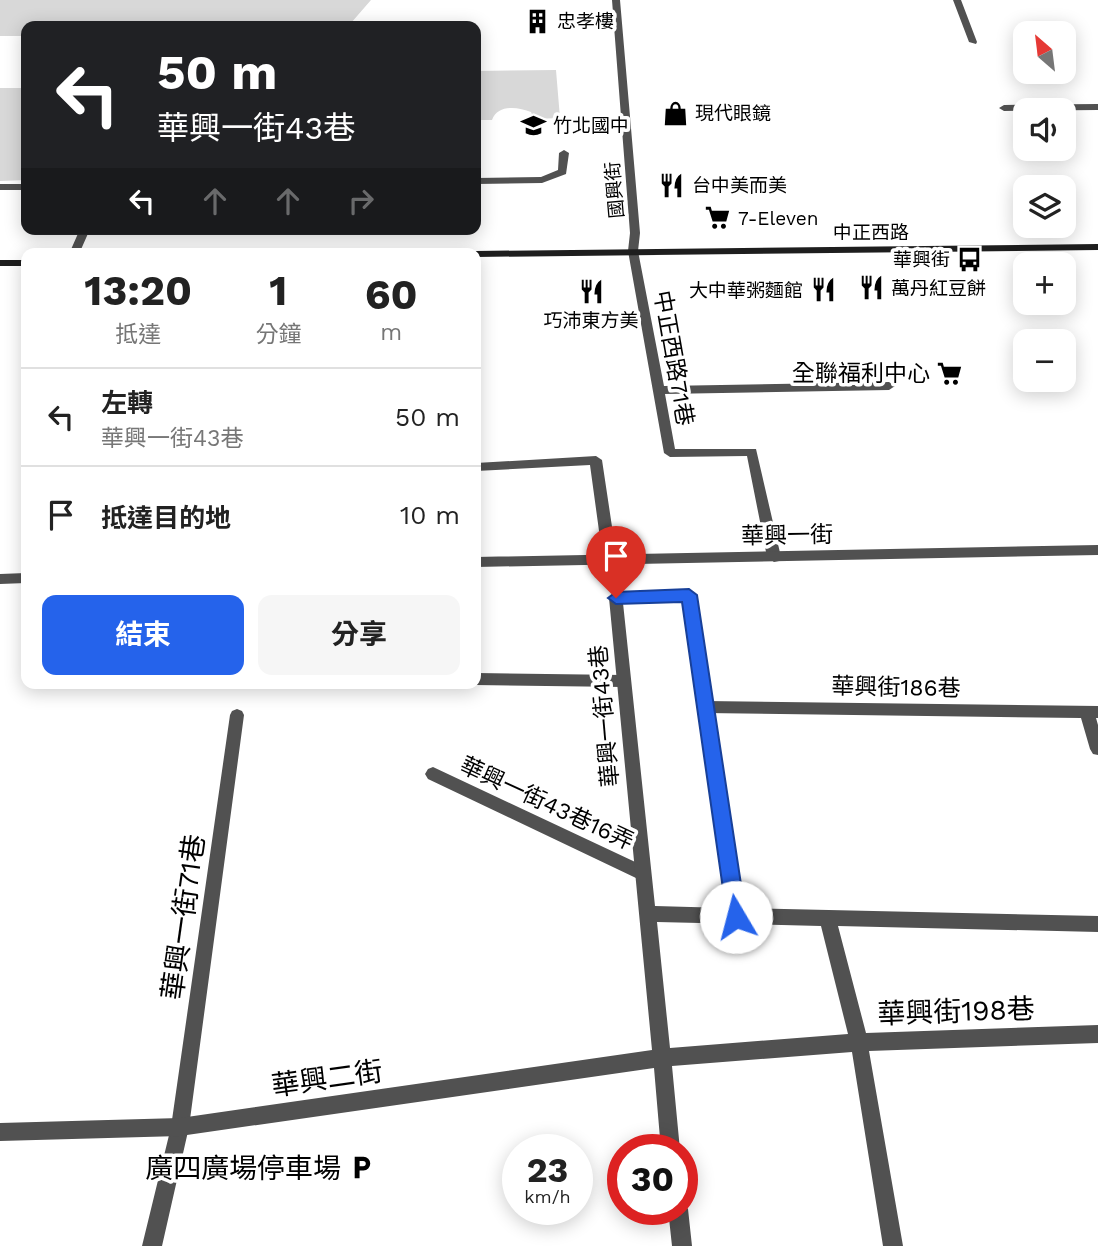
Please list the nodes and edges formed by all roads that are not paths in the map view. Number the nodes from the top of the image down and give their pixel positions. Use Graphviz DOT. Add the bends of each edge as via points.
graph roads {
  1 [pos="616,0"];
  2 [pos="957,0"];
  3 [pos="974,42"];
  4 [pos="1004,107"];
  5 [pos="1098,107"];
  6 [pos="564,153"];
  7 [pos="481,181"];
  8 [pos="0,187"];
  9 [pos="21,187"];
  10 [pos="1098,247"];
  11 [pos="633,251"];
  12 [pos="481,254"];
  13 [pos="0,263"];
  14 [pos="21,263"];
  15 [pos="889,386"];
  16 [pos="658,390"];
  17 [pos="481,467"];
  18 [pos="1098,550"];
  19 [pos="774,556"];
  20 [pos="610,560"];
  21 [pos="481,562"];
  22 [pos="21,578"];
  23 [pos="0,579"];
  24 [pos="481,679"];
  25 [pos="623,681"];
  26 [pos="705,707"];
  27 [pos="1092,712"];
  28 [pos="237,715"];
  29 [pos="1098,749"];
  30 [pos="433,774"];
  31 [pos="642,873"];
  32 [pos="647,914"];
  33 [pos="736,917"];
  34 [pos="828,918"];
  35 [pos="1098,924"];
  36 [pos="1098,1034"];
  37 [pos="859,1042"];
  38 [pos="660,1058"];
  39 [pos="180,1127"];
  40 [pos="0,1132"];
  41 [pos="669,1134"];
  42 [pos="680,1225"];
  43 [pos="152,1246"];
  44 [pos="682,1246"];
  45 [pos="892,1246"];
  1 -- 11 [label="street, 國興街"];
  2 -- 3 [label="street"];
  4 -- 5 [label="street"];
  6 -- 7 [label="street" via="563,172 542,180"];
  8 -- 9 [label="street"];
  10 -- 11 [label="main road, 中正西路"];
  11 -- 12 [label="main road, 中正西路"];
  11 -- 16 [label="street, 中正西路71巷"];
  13 -- 14 [label="main road"];
  15 -- 16 [label="street"];
  16 -- 19 [label="street, 中正西路71巷" via="670,453 752,452"];
  17 -- 20 [label="street" via="596,460"];
  18 -- 19 [label="street, 華興一街"];
  19 -- 20 [label="street, 華興一街"];
  20 -- 21 [label="street, 華興一街"];
  22 -- 23 [label="street"];
  24 -- 25 [label="street"];
  25 -- 26 [label="street, 華興一街43巷" via="616,598 689,595"];
  25 -- 31 [label="street, 華興一街43巷"];
  26 -- 27 [label="street, 華興街186巷"];
  26 -- 33 [label="street, 華興一街43巷"];
  27 -- 29 [label="street, 華興街186巷"];
  28 -- 39 [label="street, 華興一街71巷"];
  30 -- 31 [label="street, 華興一街43巷16弄"];
  31 -- 32 [label="street, 華興一街43巷"];
  32 -- 33 [label="street"];
  32 -- 38 [label="street, 華興一街43巷"];
  33 -- 34 [label="street"];
  34 -- 35 [label="street"];
  34 -- 37 [label="street, 華興街198巷"];
  36 -- 37 [label="street, 華興街198巷"];
  37 -- 38 [label="street, 華興二街"];
  37 -- 45 [label="street"];
  38 -- 39 [label="street, 華興二街"];
  38 -- 41 [label="street"];
  39 -- 40 [label="street, 華興二街"];
  39 -- 43 [label="street, 華興一街71巷"];
  42 -- 44 [label="street"];
}
